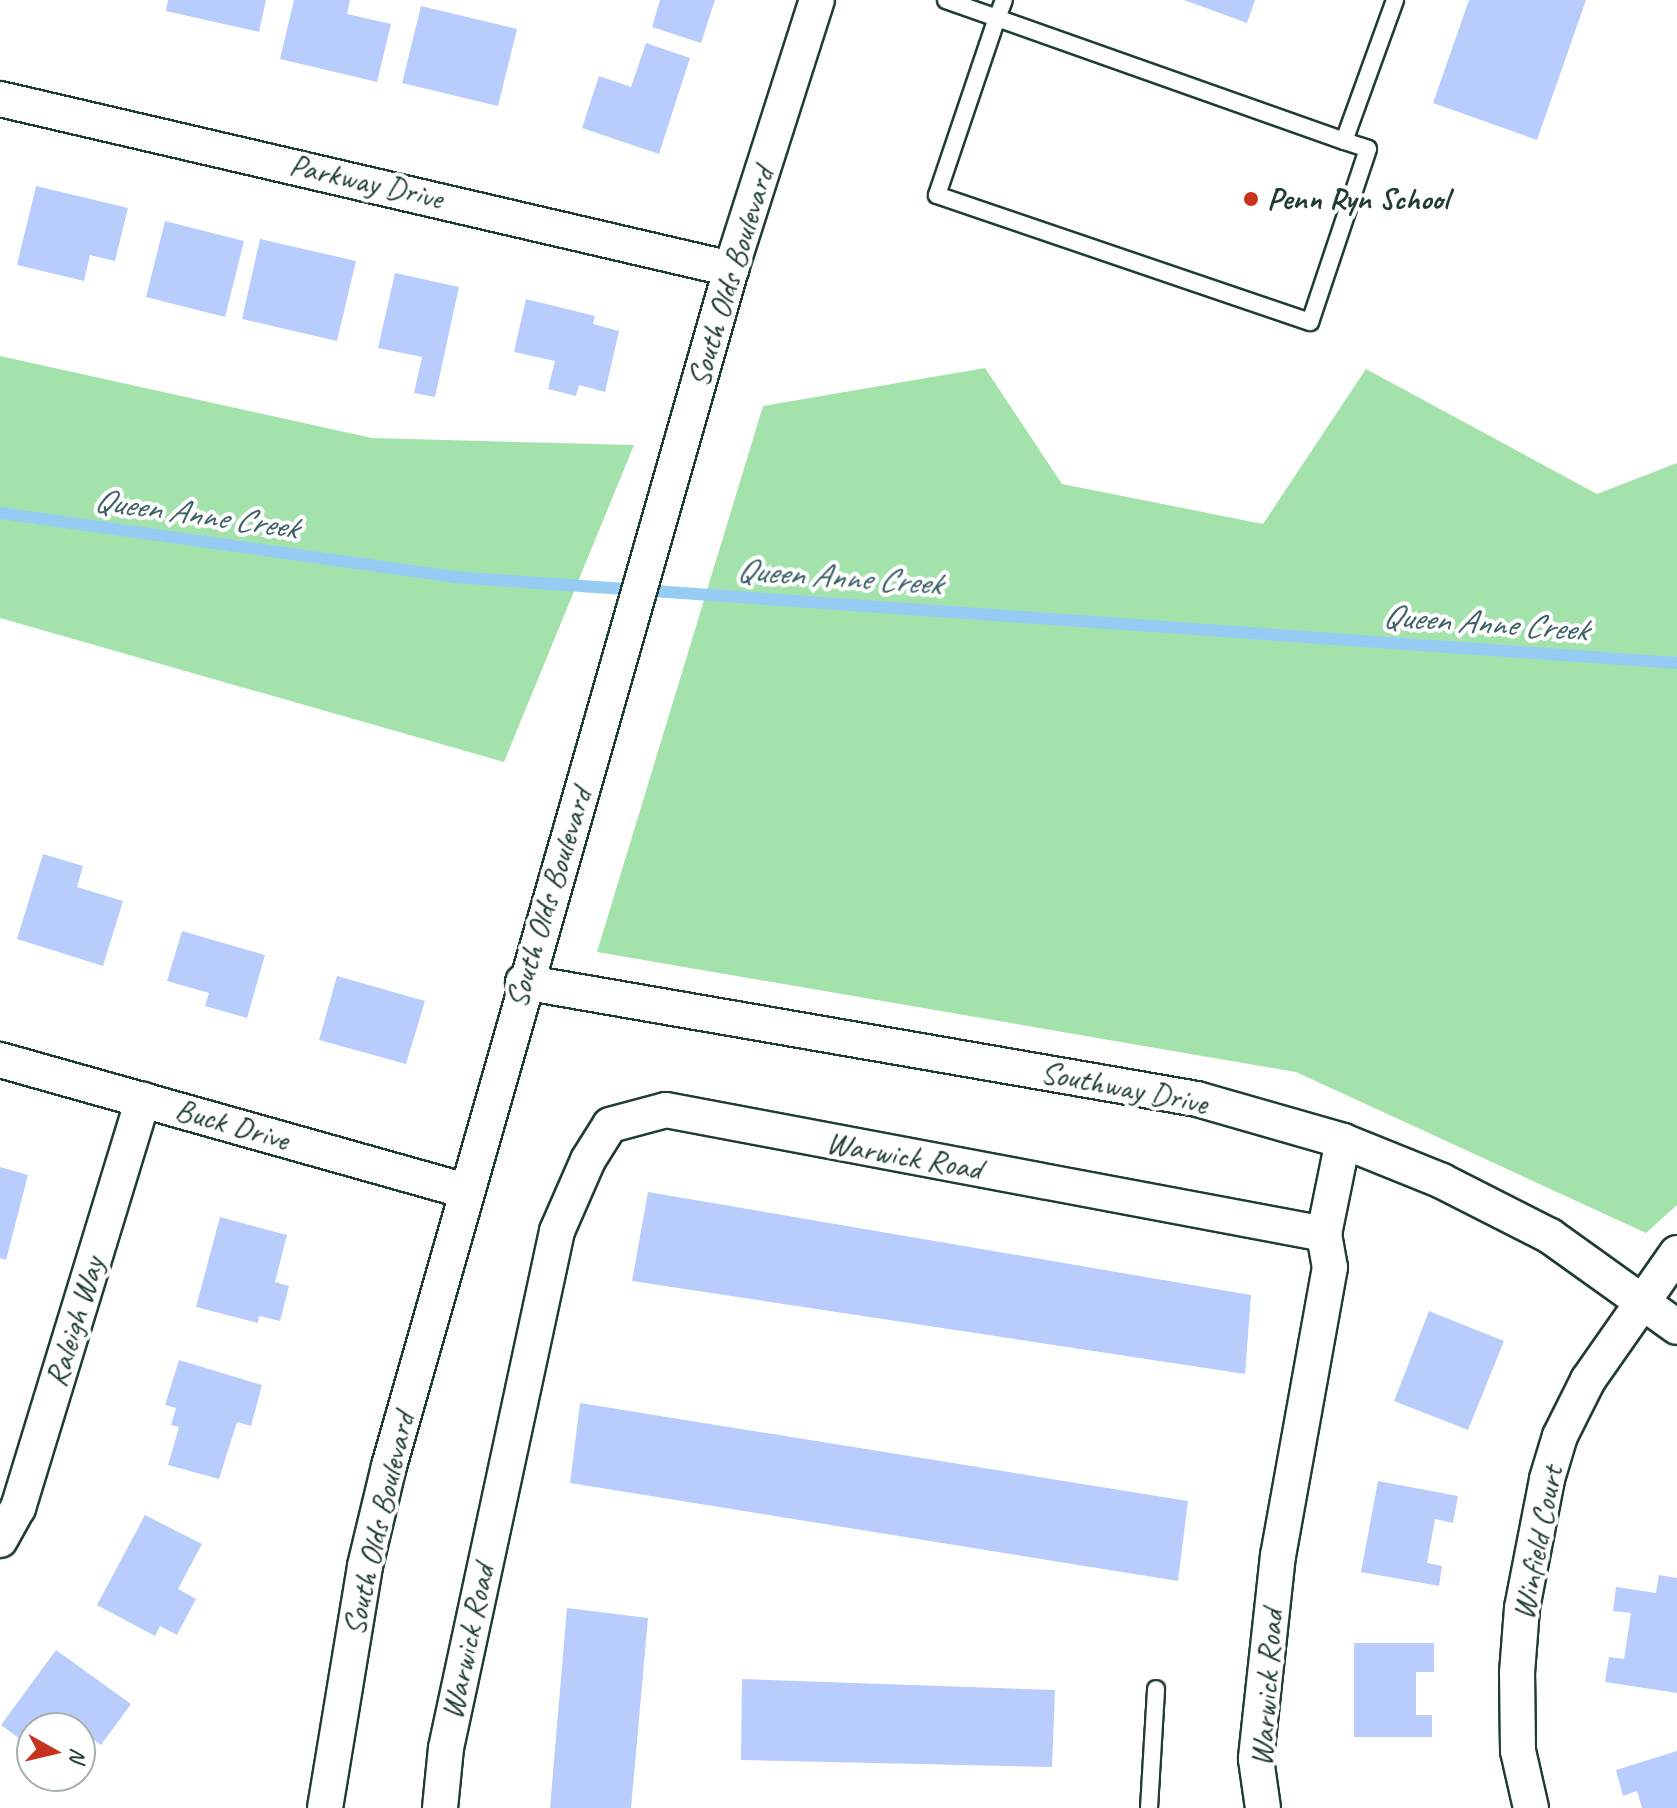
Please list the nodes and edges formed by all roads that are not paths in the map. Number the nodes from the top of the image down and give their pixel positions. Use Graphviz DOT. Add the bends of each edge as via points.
graph roads {
  1 [pos="817,0"];
  2 [pos="946,0"];
  3 [pos="1004,0"];
  4 [pos="1395,0"];
  5 [pos="997,18"];
  6 [pos="0,99"];
  7 [pos="1344,141"];
  8 [pos="731,269"];
  9 [pos="523,982"];
  10 [pos="0,1060"];
  11 [pos="143,1100"];
  12 [pos="1343,1141"];
  13 [pos="465,1191"];
  14 [pos="1324,1234"];
  15 [pos="1677,1253"];
  16 [pos="1647,1303"];
  17 [pos="1677,1327"];
  18 [pos="0,1540"];
  19 [pos="1156,1689"];
  20 [pos="325,1808"];
  21 [pos="440,1808"];
  22 [pos="1149,1808"];
  23 [pos="1263,1808"];
  24 [pos="1531,1808"];
  1 -- 8 [label="street, South Olds Boulevard"];
  2 -- 5 [label="lane"];
  3 -- 5 [label="lane"];
  4 -- 7 [label="lane"];
  5 -- 7 [label="lane"];
  5 -- 7 [label="lane" via="937,195 1310,322 1368,149"];
  6 -- 8 [label="street, Parkway Drive"];
  8 -- 9 [label="street, South Olds Boulevard"];
  9 -- 12 [label="street, Southway Drive" via="1197,1099"];
  9 -- 13 [label="street, South Olds Boulevard"];
  10 -- 11 [label="street, Buck Drive"];
  11 -- 13 [label="street, Buck Drive"];
  11 -- 18 [label="street, Raleigh Way" via="18,1508"];
  12 -- 14 [label="street"];
  12 -- 16 [label="street, Southway Drive" via="1442,1181 1550,1236"];
  13 -- 20 [label="street, South Olds Boulevard" via="365,1566"];
  14 -- 21 [label="street, Warwick Road" via="666,1110 610,1125 588,1160 557,1231 446,1748"];
  14 -- 23 [label="street, Warwick Road" via="1330,1267 1278,1555 1258,1743"];
  15 -- 16 [label="street, Winfield Court"];
  16 -- 17 [label="street, Southway Drive"];
  16 -- 24 [label="street, Winfield Court" via="1588,1380 1560,1436 1547,1479 1522,1608 1517,1673 1518,1751"];
  19 -- 22 [label="lane"];
}
